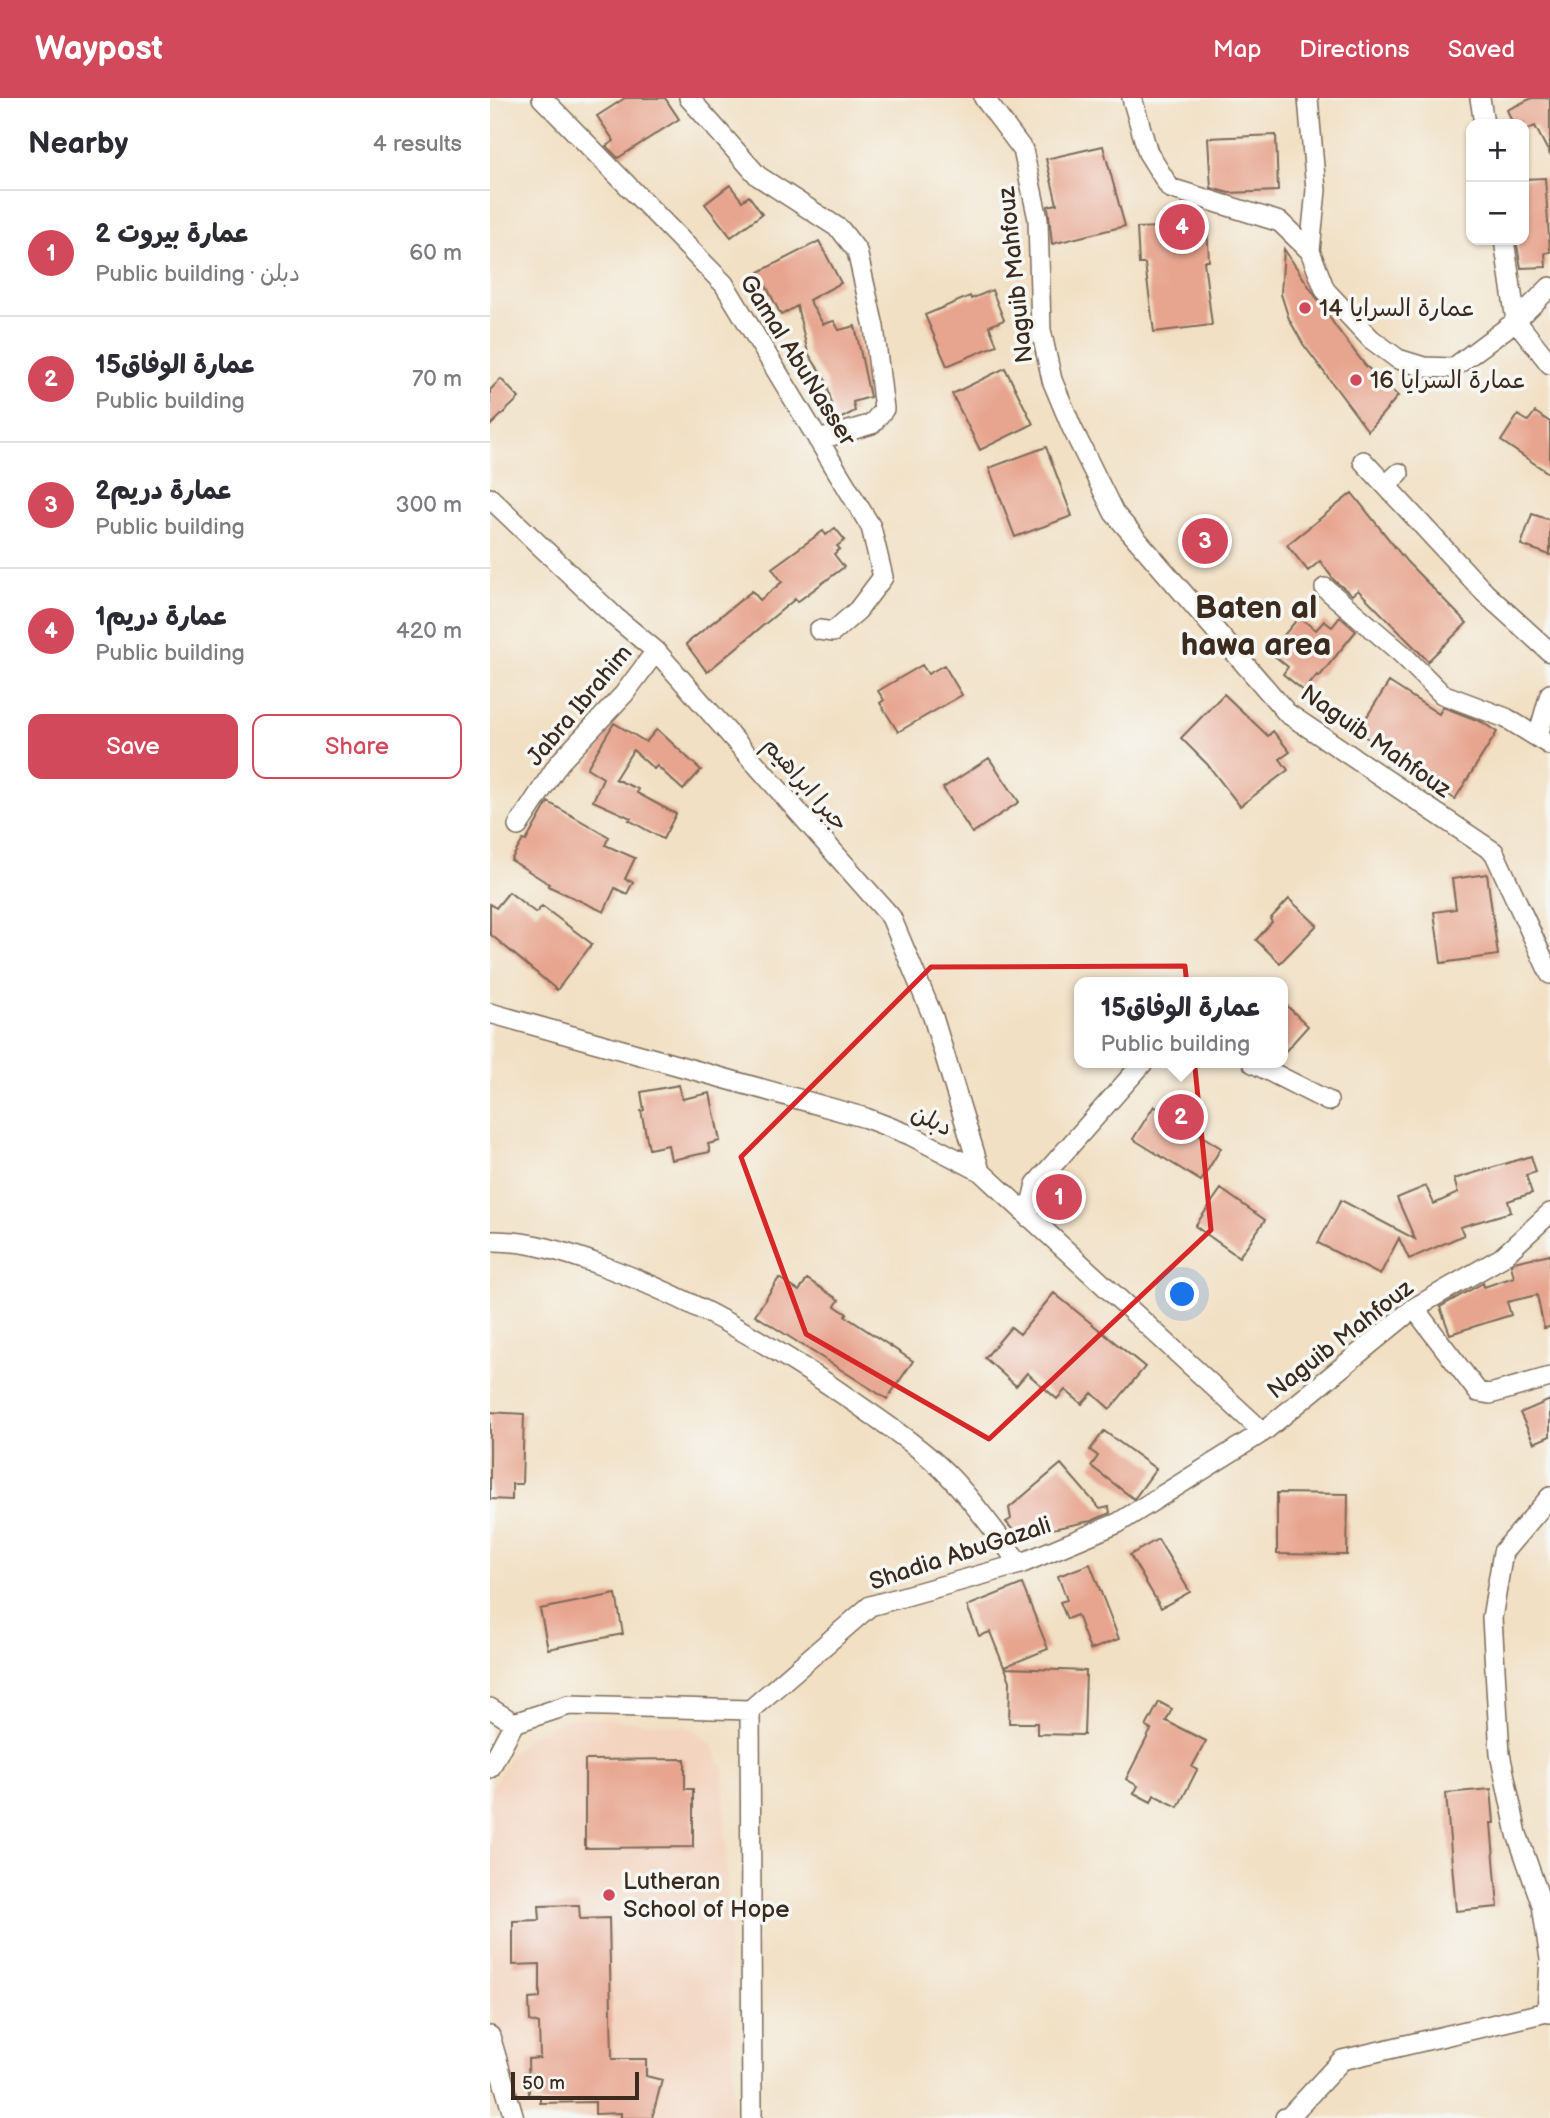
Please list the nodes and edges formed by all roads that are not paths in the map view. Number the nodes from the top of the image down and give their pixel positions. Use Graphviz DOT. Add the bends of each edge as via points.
graph roads {
  1 [pos="542,98"];
  2 [pos="690,98"];
  3 [pos="984,98"];
  4 [pos="1132,98"];
  5 [pos="1308,98"];
  6 [pos="1480,98"];
  7 [pos="1483,119"];
  8 [pos="1505,245"];
  9 [pos="1310,251"];
  10 [pos="1550,287"];
  11 [pos="1516,321"];
  12 [pos="1550,364"];
  13 [pos="818,439"];
  14 [pos="1363,461"];
  15 [pos="490,498"];
  16 [pos="1325,588"];
  17 [pos="819,630"];
  18 [pos="656,651"];
  19 [pos="1550,652"];
  20 [pos="1550,694"];
  21 [pos="1544,741"];
  22 [pos="518,826"];
  23 [pos="1550,974"];
  24 [pos="490,1013"];
  25 [pos="1139,1068"];
  26 [pos="1263,1068"];
  27 [pos="1328,1101"];
  28 [pos="980,1171"];
  29 [pos="1550,1213"];
  30 [pos="1028,1217"];
  31 [pos="490,1241"];
  32 [pos="1414,1308"];
  33 [pos="1550,1377"];
  34 [pos="1263,1432"];
  35 [pos="1550,1497"];
  36 [pos="1020,1564"];
  37 [pos="490,1708"];
  38 [pos="750,1710"];
  39 [pos="514,1723"];
  40 [pos="490,1768"];
  41 [pos="1548,2013"];
  42 [pos="490,2036"];
  43 [pos="514,2118"];
  44 [pos="752,2118"];
  45 [pos="1288,2118"];
  1 -- 13 [label="street, Gamal AbuNasser" via="724,284"];
  2 -- 13 [label="street" via="758,176 840,229 857,251 874,327 884,409 872,424"];
  3 -- 23 [label="street, Naguib Mahfouz" via="1023,150 1038,219 1041,330 1052,380 1114,513 1287,713 1494,852"];
  4 -- 9 [label="street" via="1149,153 1170,188 1280,222"];
  5 -- 9 [label="street" via="1316,190"];
  6 -- 7 [label="street"];
  8 -- 11 [label="street"];
  9 -- 11 [label="street" via="1325,290 1371,340 1398,359 1424,367 1452,368"];
  10 -- 11 [label="street"];
  11 -- 12 [label="street"];
  13 -- 17 [label="street, Gamal AbuNasser" via="872,527 883,577 858,610 833,632"];
  14 -- 19 [label="street" via="1393,479 1485,593"];
  15 -- 18 [label="street, جبرا ابراهيم"];
  16 -- 21 [label="street" via="1442,694 1506,718"];
  18 -- 22 [label="street, Jabra Ibrahim" via="624,694 559,762"];
  18 -- 28 [label="street, جبرا ابراهيم" via="891,917 933,1017"];
  20 -- 21 [label="street"];
  24 -- 28 [label="street, دبلن" via="866,1118"];
  25 -- 30 [label="street" via="1036,1184"];
  26 -- 27 [label="street"];
  28 -- 30 [label="street, دبلن"];
  29 -- 32 [label="street, Naguib Mahfouz" via="1501,1258"];
  30 -- 34 [label="street, دبلن"];
  31 -- 36 [label="street" via="566,1252 643,1280 794,1360 885,1423 950,1476"];
  32 -- 33 [label="street" via="1478,1392 1490,1394"];
  32 -- 34 [label="street, Naguib Mahfouz"];
  34 -- 36 [label="street, Shadia AbuGazali" via="1118,1523"];
  35 -- 41 [label="street" via="1503,1552 1492,1618 1500,1754 1517,1834 1542,1905 1550,1959"];
  36 -- 38 [label="street, Shadia AbuGazali" via="870,1606"];
  37 -- 39 [label="street"];
  38 -- 39 [label="street" via="569,1705"];
  38 -- 44 [label="street"];
  39 -- 40 [label="street"];
  41 -- 45 [label="street" via="1342,2060"];
  42 -- 43 [label="street"];
}
